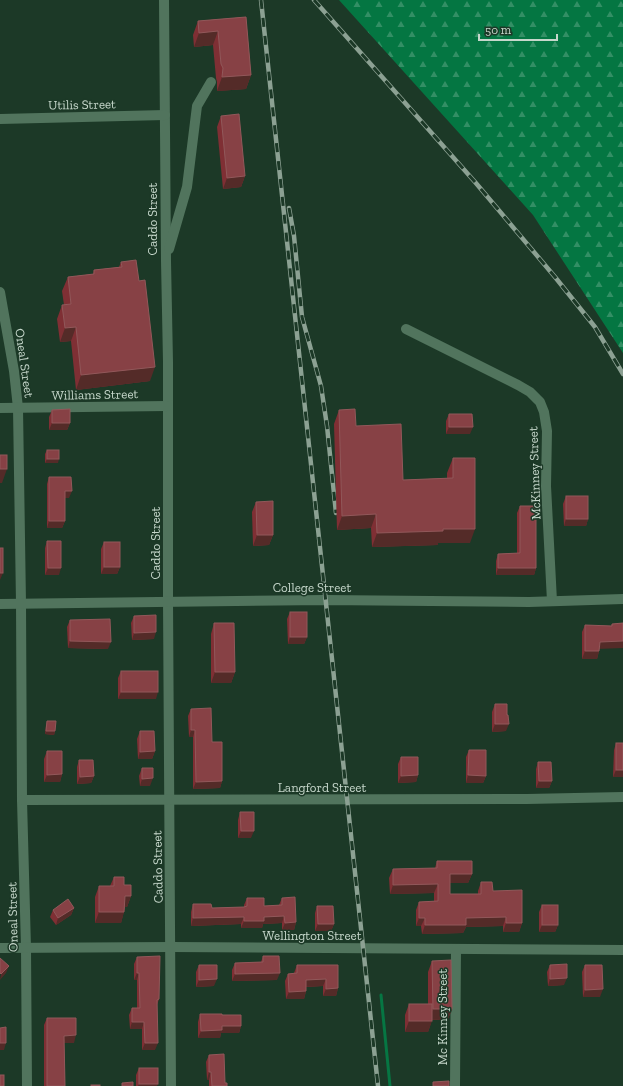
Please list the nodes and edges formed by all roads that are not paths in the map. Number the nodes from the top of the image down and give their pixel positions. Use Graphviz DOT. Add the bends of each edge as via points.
graph roads {
  1 [pos="164,0"];
  2 [pos="211,82"];
  3 [pos="165,115"];
  4 [pos="0,119"];
  5 [pos="166,261"];
  6 [pos="0,292"];
  7 [pos="406,329"];
  8 [pos="167,406"];
  9 [pos="0,408"];
  10 [pos="18,408"];
  11 [pos="623,599"];
  12 [pos="168,601"];
  13 [pos="552,601"];
  14 [pos="21,603"];
  15 [pos="0,604"];
  16 [pos="623,797"];
  17 [pos="22,800"];
  18 [pos="170,800"];
  19 [pos="171,947"];
  20 [pos="0,948"];
  21 [pos="26,948"];
  22 [pos="456,949"];
  23 [pos="623,950"];
  24 [pos="27,1086"];
  25 [pos="172,1086"];
  26 [pos="455,1086"];
  1 -- 3 [label="street, Caddo Street"];
  2 -- 5 [label="street" via="197,106 187,187"];
  3 -- 4 [label="street, Utilis Street"];
  3 -- 5 [label="street, Caddo Street"];
  5 -- 8 [label="street, Caddo Street"];
  6 -- 10 [label="street, Oneal Street"];
  7 -- 13 [label="street, McKinney Street" via="518,385 540,402 547,431 546,486"];
  8 -- 10 [label="street, Williams Street"];
  8 -- 12 [label="street, Caddo Street"];
  9 -- 10 [label="street, Williams Street"];
  10 -- 14 [label="street, Oneal Street"];
  11 -- 13 [label="street, College Street"];
  12 -- 13 [label="street, College Street"];
  12 -- 14 [label="street, College Street"];
  12 -- 18 [label="street, Caddo Street"];
  14 -- 15 [label="street, College Street"];
  14 -- 17 [label="street, Oneal Street"];
  16 -- 18 [label="street, Langford Street" via="526,800"];
  17 -- 18 [label="street, Langford Street"];
  17 -- 21 [label="street, Oneal Street"];
  18 -- 19 [label="street, Caddo Street"];
  19 -- 21 [label="street, Wellington Street"];
  19 -- 22 [label="street, Wellington Street"];
  19 -- 25 [label="street, Caddo Street"];
  20 -- 21 [label="street, Wellington Street"];
  21 -- 24 [label="street, Oneal Street"];
  22 -- 23 [label="street, Wellington Street"];
  22 -- 26 [label="street, Mc Kinney Street"];
}
